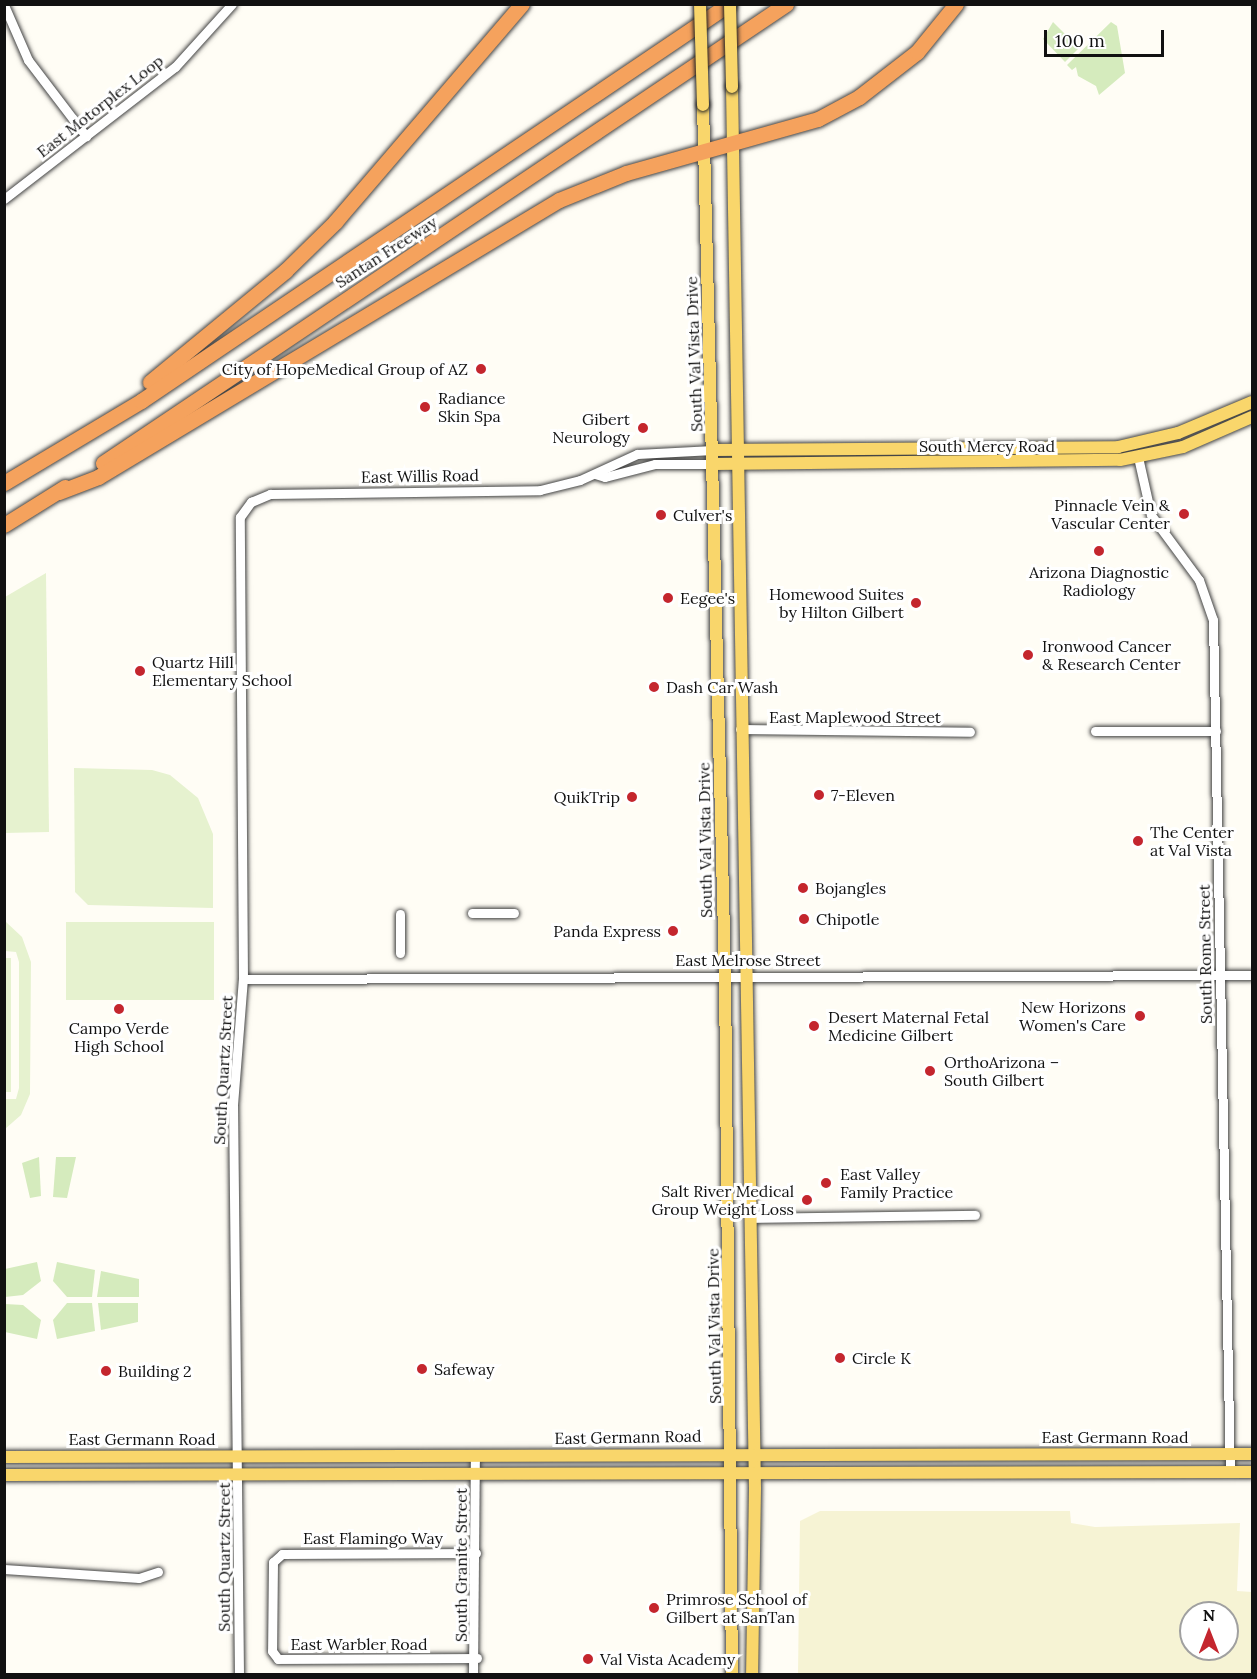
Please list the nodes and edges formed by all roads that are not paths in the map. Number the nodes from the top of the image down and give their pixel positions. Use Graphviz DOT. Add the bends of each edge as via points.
graph roads {
  1 [pos="232,4"];
  2 [pos="522,4"];
  3 [pos="700,4"];
  4 [pos="729,4"];
  5 [pos="786,4"];
  6 [pos="956,4"];
  7 [pos="4,5"];
  8 [pos="86,136"];
  9 [pos="733,141"];
  10 [pos="704,150"];
  11 [pos="4,199"];
  12 [pos="1252,402"];
  13 [pos="1252,417"];
  14 [pos="86,435"];
  15 [pos="713,450"];
  16 [pos="735,450"];
  17 [pos="1137,451"];
  18 [pos="714,464"];
  19 [pos="735,464"];
  20 [pos="595,474"];
  21 [pos="4,483"];
  22 [pos="59,492"];
  23 [pos="247,506"];
  24 [pos="4,525"];
  25 [pos="740,729"];
  26 [pos="719,730"];
  27 [pos="1095,731"];
  28 [pos="1216,731"];
  29 [pos="970,732"];
  30 [pos="472,913"];
  31 [pos="514,913"];
  32 [pos="400,914"];
  33 [pos="400,953"];
  34 [pos="725,975"];
  35 [pos="744,975"];
  36 [pos="1221,975"];
  37 [pos="1252,975"];
  38 [pos="243,979"];
  39 [pos="975,1215"];
  40 [pos="729,1218"];
  41 [pos="749,1218"];
  42 [pos="733,1452"];
  43 [pos="755,1452"];
  44 [pos="1230,1454"];
  45 [pos="1252,1454"];
  46 [pos="238,1455"];
  47 [pos="475,1455"];
  48 [pos="4,1457"];
  49 [pos="1230,1472"];
  50 [pos="1252,1472"];
  51 [pos="733,1473"];
  52 [pos="755,1473"];
  53 [pos="239,1474"];
  54 [pos="4,1475"];
  55 [pos="476,1475"];
  56 [pos="476,1553"];
  57 [pos="5,1569"];
  58 [pos="158,1572"];
  59 [pos="4,1576"];
  60 [pos="477,1658"];
  61 [pos="278,1659"];
  62 [pos="752,1668"];
  63 [pos="732,1669"];
  64 [pos="239,1674"];
  65 [pos="473,1674"];
  1 -- 8 [label="street, East Motorplex Loop" via="175,67"];
  2 -- 14 [label="highway" via="401,149 293,263"];
  3 -- 10 [label="main road, South Val Vista Drive, bridge"];
  4 -- 9 [label="main road, bridge"];
  4 -- 14 [label="highway, Santan Freeway"];
  5 -- 22 [label="highway, Santan Freeway"];
  6 -- 9 [label="highway" via="916,52 859,97 818,119"];
  7 -- 8 [label="street" via="28,60"];
  8 -- 11 [label="street, East Motorplex Loop"];
  9 -- 10 [label="highway"];
  9 -- 16 [label="main road"];
  10 -- 15 [label="main road, South Val Vista Drive"];
  10 -- 22 [label="highway" via="559,200 98,477"];
  12 -- 17 [label="main road, South Mercy Road"];
  13 -- 17 [label="main road, South Mercy Road" via="1183,447"];
  14 -- 21 [label="highway, Santan Freeway"];
  15 -- 16 [label="main road, South Mercy Road"];
  15 -- 18 [label="main road, South Val Vista Drive"];
  15 -- 20 [label="street, East Willis Road" via="637,454"];
  16 -- 17 [label="main road, South Mercy Road"];
  16 -- 19 [label="main road"];
  17 -- 19 [label="main road, South Mercy Road" via="1072,463"];
  17 -- 28 [label="street, South Rome Street" via="1151,515 1207,598 1214,628"];
  18 -- 19 [label="main road, South Mercy Road"];
  18 -- 20 [label="street, East Willis Road"];
  18 -- 26 [label="main road, South Val Vista Drive"];
  19 -- 25 [label="main road"];
  20 -- 23 [label="street, East Willis Road" via="540,490 276,493"];
  22 -- 24 [label="highway, Santan Freeway"];
  23 -- 38 [label="street, South Quartz Street" via="238,524"];
  25 -- 26 [label="main road"];
  25 -- 29 [label="street, East Maplewood Street"];
  25 -- 35 [label="main road"];
  26 -- 34 [label="main road, South Val Vista Drive"];
  27 -- 28 [label="street"];
  28 -- 36 [label="street, South Rome Street"];
  30 -- 31 [label="street"];
  32 -- 33 [label="street"];
  34 -- 35 [label="street, East Melrose Street"];
  34 -- 38 [label="street, East Melrose Street"];
  34 -- 40 [label="main road, South Val Vista Drive"];
  35 -- 36 [label="street, East Melrose Street"];
  35 -- 41 [label="main road"];
  36 -- 37 [label="street, East Melrose Street"];
  36 -- 44 [label="street, South Rome Street"];
  38 -- 46 [label="street, South Quartz Street" via="233,1105"];
  39 -- 41 [label="street"];
  40 -- 41 [label="main road"];
  40 -- 42 [label="main road, South Val Vista Drive"];
  41 -- 43 [label="main road"];
  42 -- 43 [label="main road, East Germann Road"];
  42 -- 47 [label="main road, East Germann Road"];
  42 -- 51 [label="main road, South Val Vista Drive"];
  43 -- 44 [label="main road, East Germann Road"];
  43 -- 52 [label="main road"];
  44 -- 45 [label="main road, East Germann Road"];
  44 -- 49 [label="street, South Rome Street"];
  46 -- 47 [label="main road, East Germann Road"];
  46 -- 48 [label="main road, East Germann Road"];
  46 -- 53 [label="street, South Quartz Street"];
  47 -- 55 [label="street, South Granite Street"];
  49 -- 50 [label="main road"];
  49 -- 52 [label="main road"];
  51 -- 52 [label="main road"];
  51 -- 55 [label="main road"];
  51 -- 63 [label="main road, South Val Vista Drive"];
  52 -- 62 [label="main road"];
  53 -- 54 [label="main road"];
  53 -- 55 [label="main road"];
  53 -- 64 [label="street, South Quartz Street"];
  55 -- 56 [label="street, South Granite Street"];
  56 -- 60 [label="street, South Granite Street"];
  56 -- 61 [label="street, East Flamingo Way" via="282,1554 273,1562 272,1651"];
  57 -- 58 [label="street" via="139,1578"];
  57 -- 59 [label="street"];
  60 -- 61 [label="street, East Warbler Road"];
  60 -- 65 [label="street, South Granite Street"];
  62 -- 63 [label="main road"];
}
